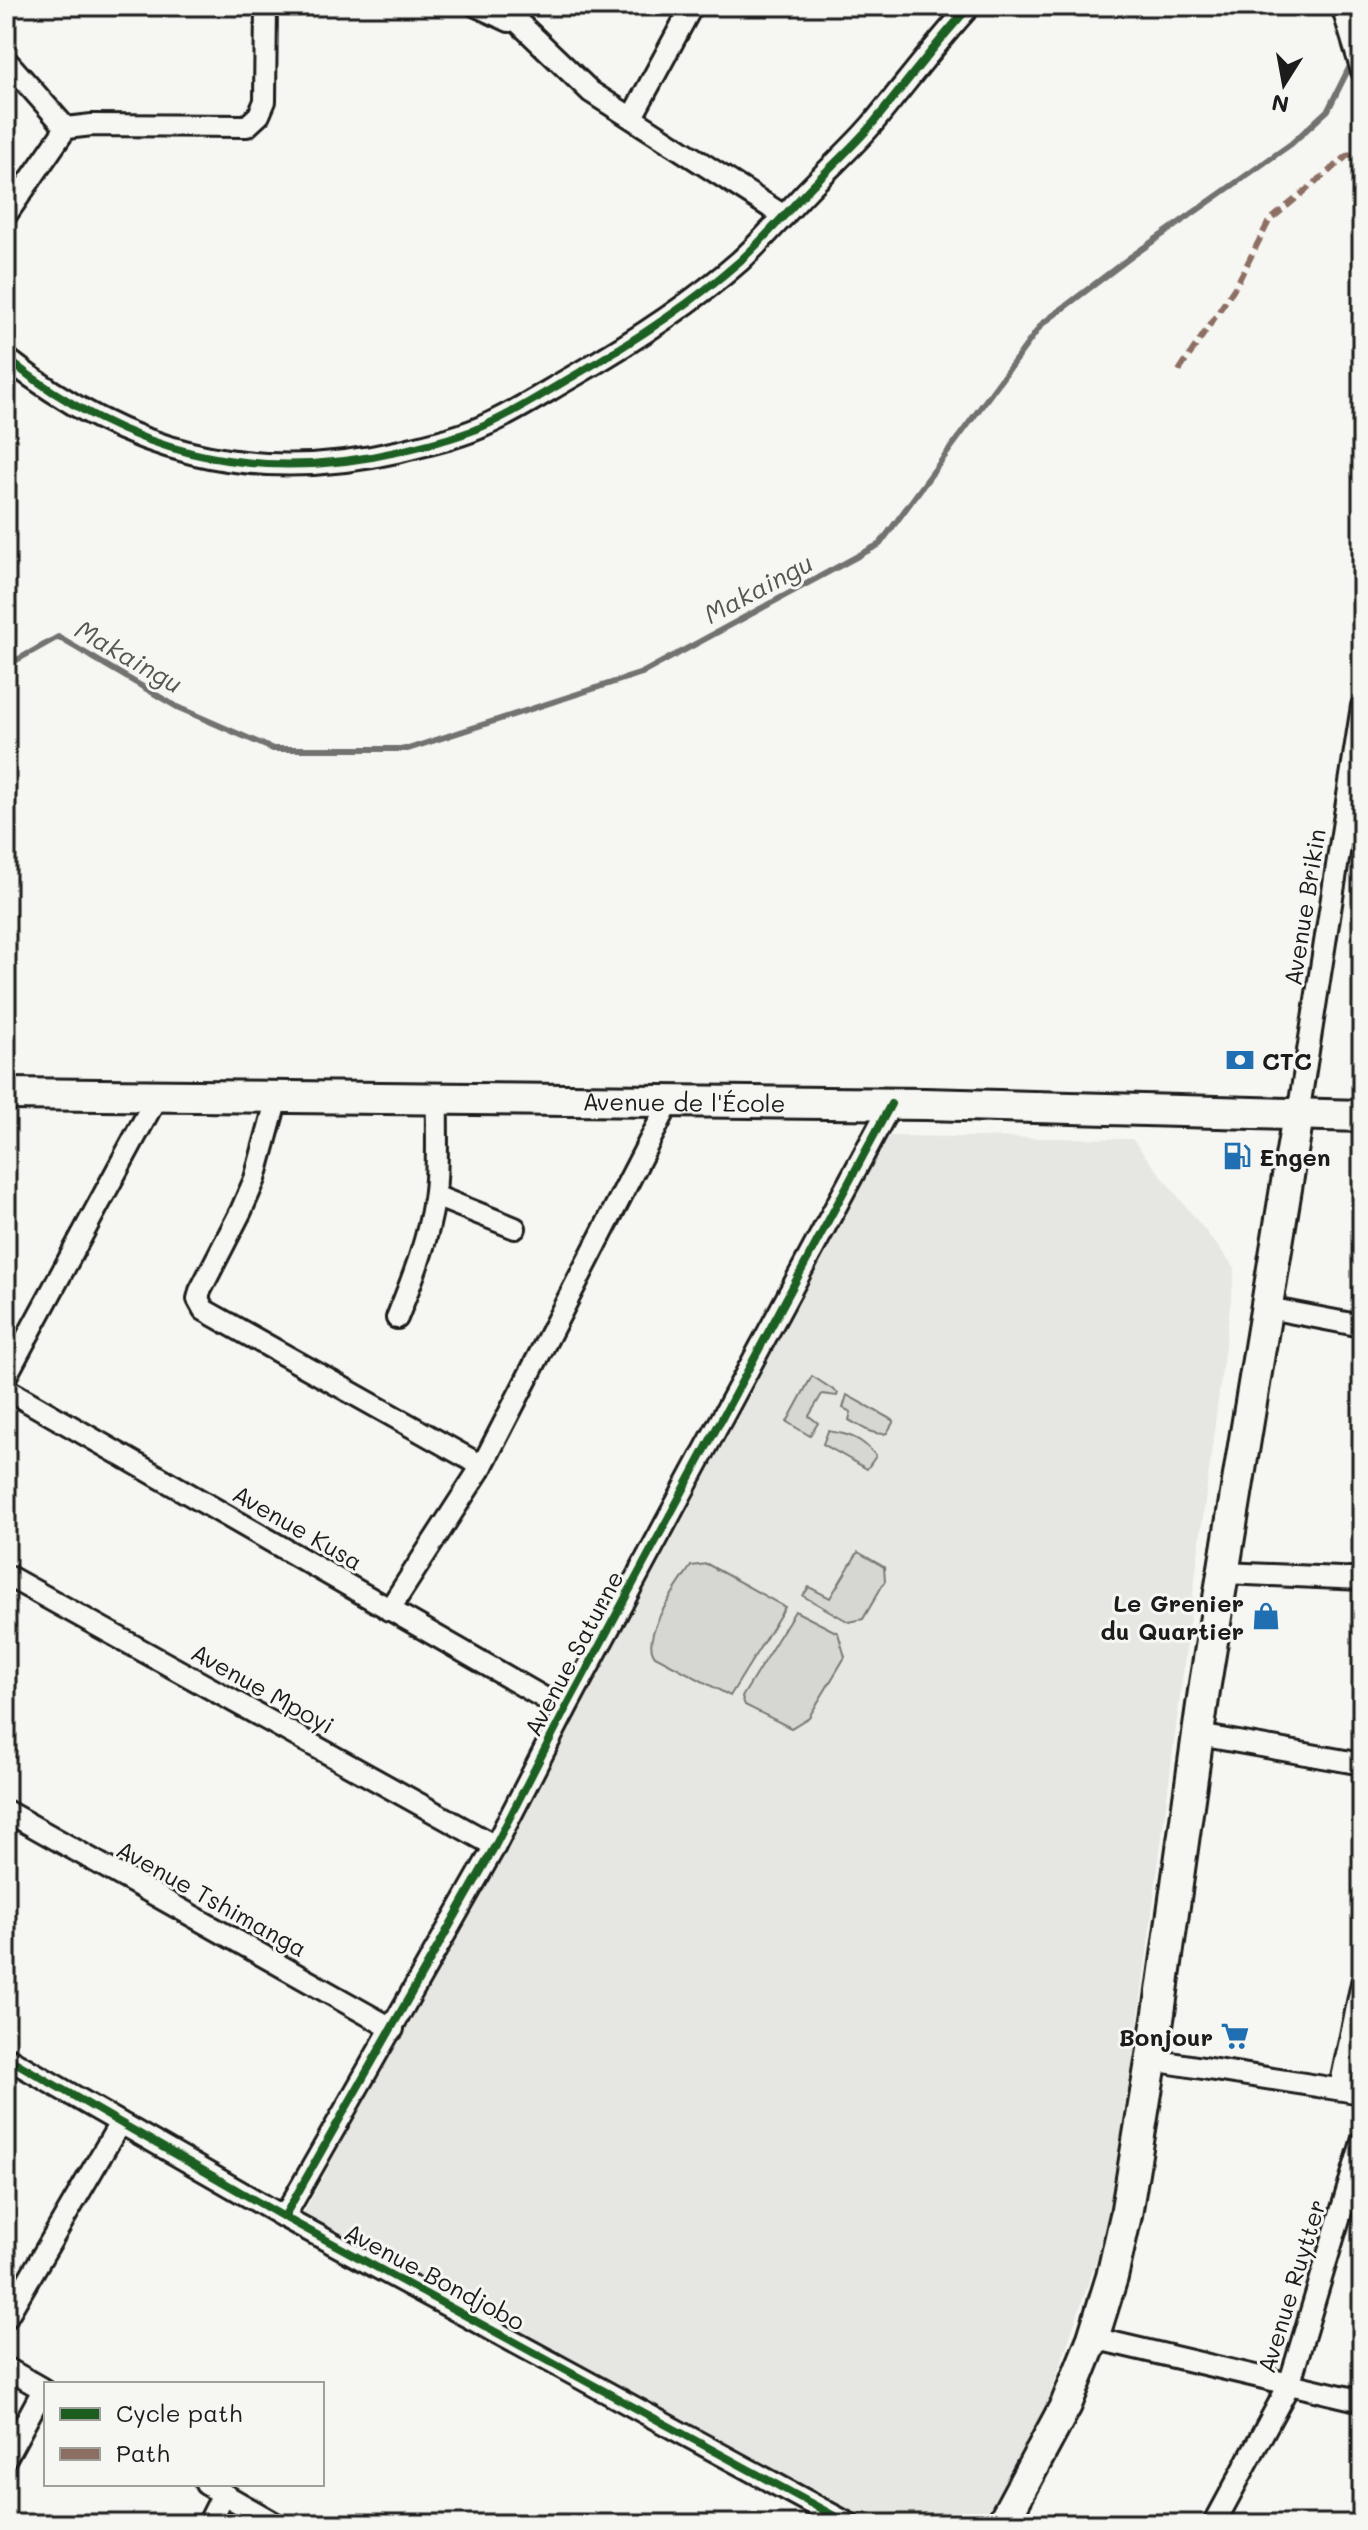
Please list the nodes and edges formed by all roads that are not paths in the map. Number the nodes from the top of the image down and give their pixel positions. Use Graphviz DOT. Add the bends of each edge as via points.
graph roads {
  1 [pos="266,6"];
  2 [pos="476,6"];
  3 [pos="692,6"];
  4 [pos="970,6"];
  5 [pos="1342,6"];
  6 [pos="519,12"];
  7 [pos="6,60"];
  8 [pos="1362,71"];
  9 [pos="632,117"];
  10 [pos="66,128"];
  11 [pos="6,215"];
  12 [pos="784,216"];
  13 [pos="6,358"];
  14 [pos="1362,706"];
  15 [pos="6,1094"];
  16 [pos="156,1098"];
  17 [pos="277,1098"];
  18 [pos="437,1099"];
  19 [pos="669,1103"];
  20 [pos="891,1104"];
  21 [pos="1298,1115"];
  22 [pos="1362,1116"];
  23 [pos="435,1196"];
  24 [pos="515,1228"];
  25 [pos="1268,1308"];
  26 [pos="397,1318"];
  27 [pos="1362,1326"];
  28 [pos="8,1369"];
  29 [pos="6,1389"];
  30 [pos="482,1466"];
  31 [pos="1225,1573"];
  32 [pos="6,1575"];
  33 [pos="1362,1579"];
  34 [pos="389,1610"];
  35 [pos="565,1710"];
  36 [pos="1199,1735"];
  37 [pos="1362,1764"];
  38 [pos="6,1811"];
  39 [pos="495,1846"];
  40 [pos="1362,1983"];
  41 [pos="393,2029"];
  42 [pos="6,2057"];
  43 [pos="1152,2060"];
  44 [pos="1340,2088"];
  45 [pos="1362,2093"];
  46 [pos="120,2123"];
  47 [pos="1362,2142"];
  48 [pos="284,2217"];
  49 [pos="6,2318"];
  50 [pos="1093,2338"];
  51 [pos="6,2368"];
  52 [pos="1289,2385"];
  53 [pos="44,2390"];
  54 [pos="44,2393"];
  55 [pos="1362,2401"];
  56 [pos="6,2458"];
  57 [pos="215,2489"];
  58 [pos="208,2524"];
  59 [pos="276,2524"];
  60 [pos="849,2524"];
  61 [pos="1002,2524"];
  62 [pos="1214,2524"];
  1 -- 10 [label="street" via="265,101 247,126"];
  2 -- 6 [label="street" via="502,19"];
  3 -- 9 [label="street"];
  4 -- 12 [label="street" via="872,125"];
  5 -- 8 [label="street"];
  6 -- 9 [label="street" via="591,92"];
  7 -- 10 [label="street"];
  9 -- 12 [label="street"];
  10 -- 11 [label="street"];
  12 -- 13 [label="street" via="684,307 601,361 486,425 373,457 250,465 209,459 122,431"];
  14 -- 21 [label="street, Avenue Brikin"];
  15 -- 16 [label="main road, Avenue de l'École"];
  16 -- 17 [label="main road, Avenue de l'École"];
  16 -- 28 [label="street"];
  17 -- 18 [label="main road, Avenue de l'École"];
  17 -- 30 [label="street" via="255,1179 200,1291 200,1305"];
  18 -- 19 [label="main road, Avenue de l'École"];
  18 -- 23 [label="street"];
  19 -- 20 [label="main road, Avenue de l'École"];
  19 -- 30 [label="street"];
  20 -- 21 [label="main road, Avenue de l'École"];
  20 -- 35 [label="street, Avenue Saturne"];
  21 -- 22 [label="main road, Avenue de l'École"];
  21 -- 25 [label="main road"];
  23 -- 24 [label="street"];
  23 -- 26 [label="street"];
  25 -- 27 [label="street"];
  25 -- 31 [label="main road"];
  29 -- 34 [label="street, Avenue Kusa"];
  30 -- 34 [label="street"];
  31 -- 33 [label="street"];
  31 -- 36 [label="main road"];
  32 -- 39 [label="street, Avenue Mpoyi"];
  34 -- 35 [label="street, Avenue Kusa"];
  35 -- 39 [label="street, Avenue Saturne"];
  36 -- 37 [label="street"];
  36 -- 43 [label="main road"];
  38 -- 41 [label="street, Avenue Tshimanga"];
  39 -- 41 [label="street, Avenue Saturne"];
  40 -- 44 [label="street"];
  41 -- 48 [label="street, Avenue Saturne"];
  42 -- 46 [label="street, Avenue Bondjobo"];
  43 -- 44 [label="street"];
  43 -- 50 [label="main road" via="1126,2215"];
  44 -- 45 [label="street"];
  46 -- 48 [label="street, Avenue Bondjobo"];
  46 -- 49 [label="street"];
  47 -- 52 [label="street, Avenue Ruytter"];
  48 -- 60 [label="street, Avenue Bondjobo"];
  50 -- 52 [label="street"];
  50 -- 61 [label="main road" via="1049,2440"];
  51 -- 53 [label="street"];
  52 -- 55 [label="street"];
  52 -- 62 [label="street, Avenue Ruytter"];
  54 -- 56 [label="street"];
  57 -- 58 [label="street"];
  57 -- 59 [label="street"];
}
